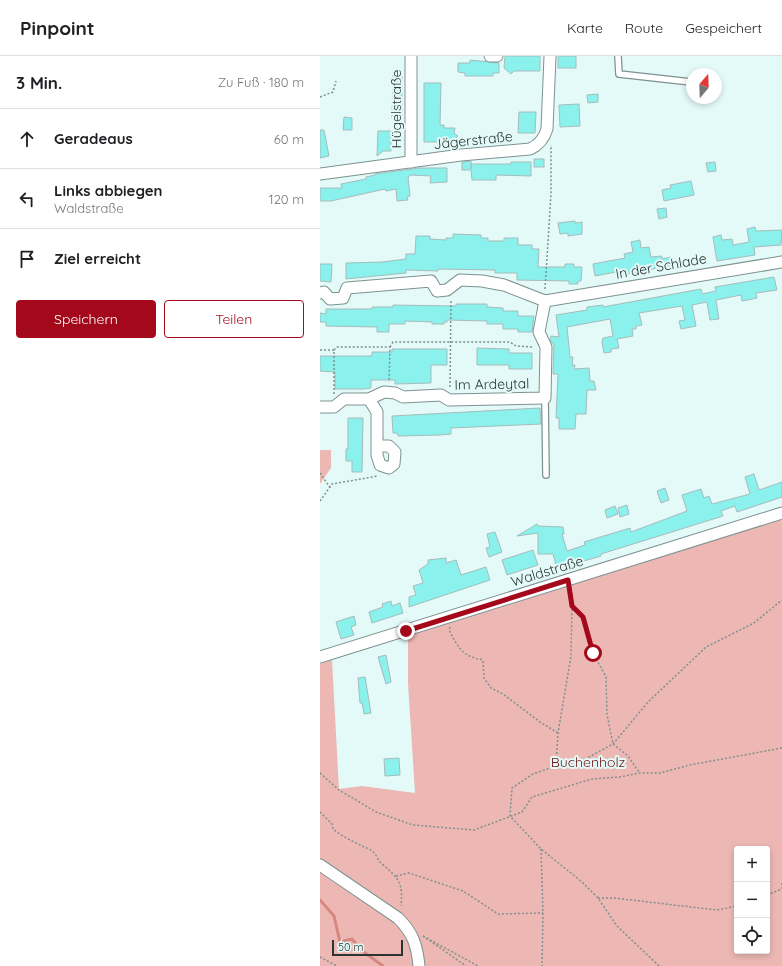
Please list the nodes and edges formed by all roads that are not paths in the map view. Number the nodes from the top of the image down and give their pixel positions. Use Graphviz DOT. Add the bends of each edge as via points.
graph roads {
  1 [pos="411,56"];
  2 [pos="490,56"];
  3 [pos="497,56"];
  4 [pos="550,56"];
  5 [pos="618,56"];
  6 [pos="686,82"];
  7 [pos="411,162"];
  8 [pos="320,174"];
  9 [pos="782,262"];
  10 [pos="320,293"];
  11 [pos="545,301"];
  12 [pos="545,398"];
  13 [pos="369,399"];
  14 [pos="320,407"];
  15 [pos="377,446"];
  16 [pos="546,475"];
  17 [pos="782,513"];
  18 [pos="320,657"];
  19 [pos="320,865"];
  20 [pos="420,966"];
  1 -- 7 [label="street, Hügelstraße"];
  2 -- 3 [label="street"];
  4 -- 7 [label="street, Jägerstraße" via="547,129 537,146 530,149"];
  5 -- 6 [label="lane" via="619,74"];
  7 -- 8 [label="street, Jägerstraße"];
  9 -- 11 [label="street, In der Schlade"];
  10 -- 11 [label="street" via="324,292 330,298 343,298 347,288 431,281 437,291 446,290 460,280 494,283"];
  11 -- 12 [label="street, Im Ardeytal" via="539,332 546,347"];
  12 -- 13 [label="street, Im Ardeytal" via="449,400 441,395 403,397 389,392 380,393"];
  12 -- 16 [label="lane"];
  13 -- 14 [label="street" via="344,399 334,407"];
  13 -- 15 [label="street" via="377,412"];
  15 -- 15 [label="street" via="377,460 380,465 389,468 394,464 395,452 389,446"];
  17 -- 18 [label="street, Waldstraße"];
  19 -- 20 [label="street" via="408,927 418,949"];
}
